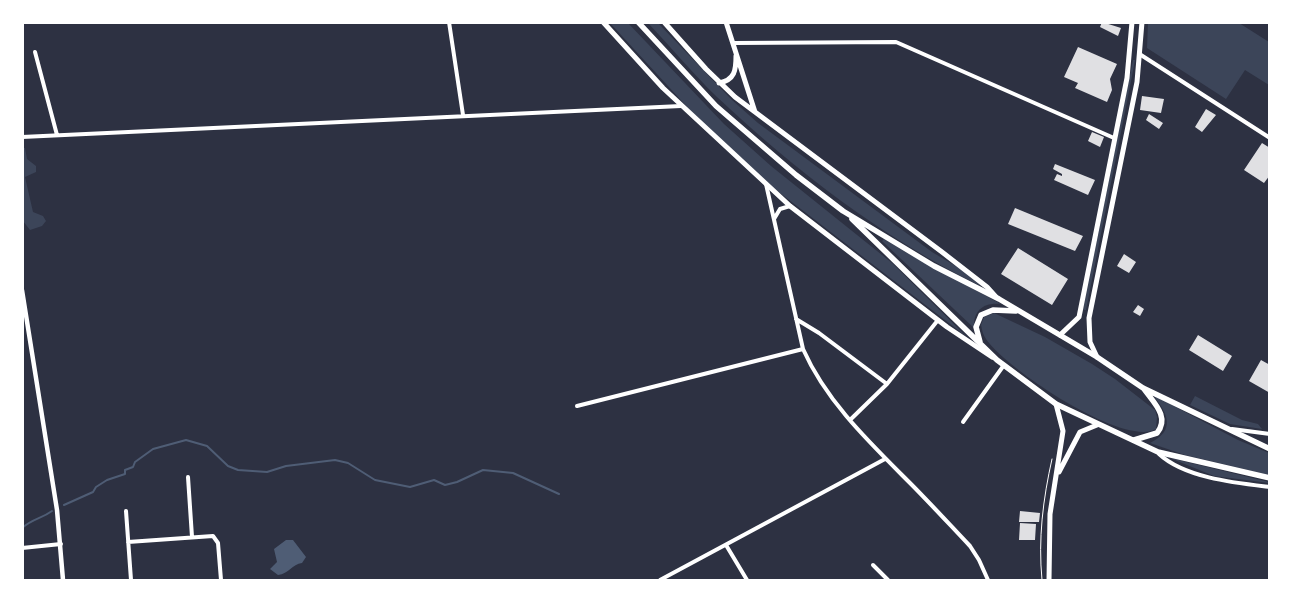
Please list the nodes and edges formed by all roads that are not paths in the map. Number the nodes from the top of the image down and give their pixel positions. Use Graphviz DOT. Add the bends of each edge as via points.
graph roads {
  1 [pos="448,22"];
  2 [pos="603,22"];
  3 [pos="638,22"];
  4 [pos="664,22"];
  5 [pos="726,22"];
  6 [pos="1132,22"];
  7 [pos="1142,22"];
  8 [pos="734,43"];
  9 [pos="736,51"];
  10 [pos="35,52"];
  11 [pos="1141,55"];
  12 [pos="720,83"];
  13 [pos="681,106"];
  14 [pos="755,113"];
  15 [pos="463,115"];
  16 [pos="57,135"];
  17 [pos="22,136"];
  18 [pos="1114,138"];
  19 [pos="1270,138"];
  20 [pos="766,184"];
  21 [pos="790,206"];
  22 [pos="843,211"];
  23 [pos="774,221"];
  24 [pos="22,290"];
  25 [pos="998,299"];
  26 [pos="1018,311"];
  27 [pos="1079,317"];
  28 [pos="1089,318"];
  29 [pos="796,319"];
  30 [pos="938,320"];
  31 [pos="1060,335"];
  32 [pos="981,344"];
  33 [pos="803,349"];
  34 [pos="1097,357"];
  35 [pos="997,360"];
  36 [pos="1004,366"];
  37 [pos="887,384"];
  38 [pos="1144,388"];
  39 [pos="1056,404"];
  40 [pos="577,406"];
  41 [pos="850,420"];
  42 [pos="963,422"];
  43 [pos="1097,424"];
  44 [pos="1225,428"];
  45 [pos="1270,434"];
  46 [pos="1131,440"];
  47 [pos="1270,449"];
  48 [pos="1158,452"];
  49 [pos="886,460"];
  50 [pos="188,477"];
  51 [pos="1056,477"];
  52 [pos="1270,478"];
  53 [pos="1270,487"];
  54 [pos="126,511"];
  55 [pos="192,537"];
  56 [pos="128,542"];
  57 [pos="61,544"];
  58 [pos="726,545"];
  59 [pos="22,548"];
  60 [pos="872,565"];
  61 [pos="63,580"];
  62 [pos="131,580"];
  63 [pos="221,580"];
  64 [pos="660,580"];
  65 [pos="747,580"];
  66 [pos="888,580"];
  67 [pos="988,580"];
  68 [pos="1049,580"];
  1 -- 15 [label="street"];
  2 -- 13 [label="main road"];
  3 -- 22 [label="highway" via="716,106"];
  4 -- 12 [label="main road"];
  5 -- 8 [label="main road"];
  6 -- 18 [label="main road" via="1127,78"];
  7 -- 11 [label="main road"];
  8 -- 9 [label="main road"];
  8 -- 18 [label="street" via="896,42"];
  9 -- 12 [label="main road" via="734,74 729,81"];
  9 -- 14 [label="main road"];
  10 -- 16 [label="street"];
  11 -- 19 [label="street"];
  11 -- 28 [label="main road"];
  12 -- 14 [label="main road"];
  13 -- 15 [label="street"];
  13 -- 20 [label="main road"];
  14 -- 25 [label="main road" via="987,286"];
  15 -- 16 [label="street"];
  16 -- 17 [label="street"];
  18 -- 27 [label="main road"];
  20 -- 21 [label="main road"];
  20 -- 23 [label="street"];
  21 -- 23 [label="street" via="777,211"];
  21 -- 30 [label="main road"];
  22 -- 25 [label="highway" via="934,266"];
  22 -- 32 [label="highway"];
  23 -- 29 [label="street"];
  24 -- 57 [label="street"];
  25 -- 26 [label="highway"];
  26 -- 31 [label="highway"];
  26 -- 32 [label="highway" via="993,310 982,315 976,327"];
  27 -- 28 [label="main road"];
  27 -- 31 [label="main road"];
  28 -- 34 [label="main road" via="1090,342"];
  29 -- 33 [label="street"];
  29 -- 37 [label="street"];
  30 -- 35 [label="main road"];
  30 -- 37 [label="street"];
  31 -- 34 [label="highway"];
  32 -- 35 [label="highway"];
  33 -- 40 [label="street"];
  33 -- 41 [label="street" via="819,381"];
  34 -- 38 [label="highway"];
  35 -- 36 [label="highway"];
  36 -- 39 [label="highway"];
  36 -- 42 [label="street"];
  37 -- 41 [label="street"];
  38 -- 44 [label="highway"];
  38 -- 46 [label="highway" via="1162,414 1162,425 1157,433"];
  39 -- 43 [label="highway"];
  39 -- 51 [label="main road" via="1064,431"];
  41 -- 49 [label="street"];
  43 -- 46 [label="highway"];
  43 -- 51 [label="main road" via="1080,432"];
  44 -- 45 [label="street"];
  44 -- 47 [label="highway"];
  46 -- 48 [label="highway"];
  48 -- 52 [label="highway"];
  48 -- 53 [label="street" via="1169,461 1210,478"];
  49 -- 58 [label="street"];
  49 -- 67 [label="street" via="970,546"];
  50 -- 55 [label="street"];
  51 -- 68 [label="main road" via="1048,533"];
  54 -- 56 [label="street"];
  55 -- 56 [label="street"];
  55 -- 63 [label="street" via="214,536 218,543"];
  56 -- 62 [label="street"];
  57 -- 59 [label="street"];
  57 -- 61 [label="street"];
  58 -- 64 [label="street"];
  58 -- 65 [label="street"];
  60 -- 66 [label="street"];
}
